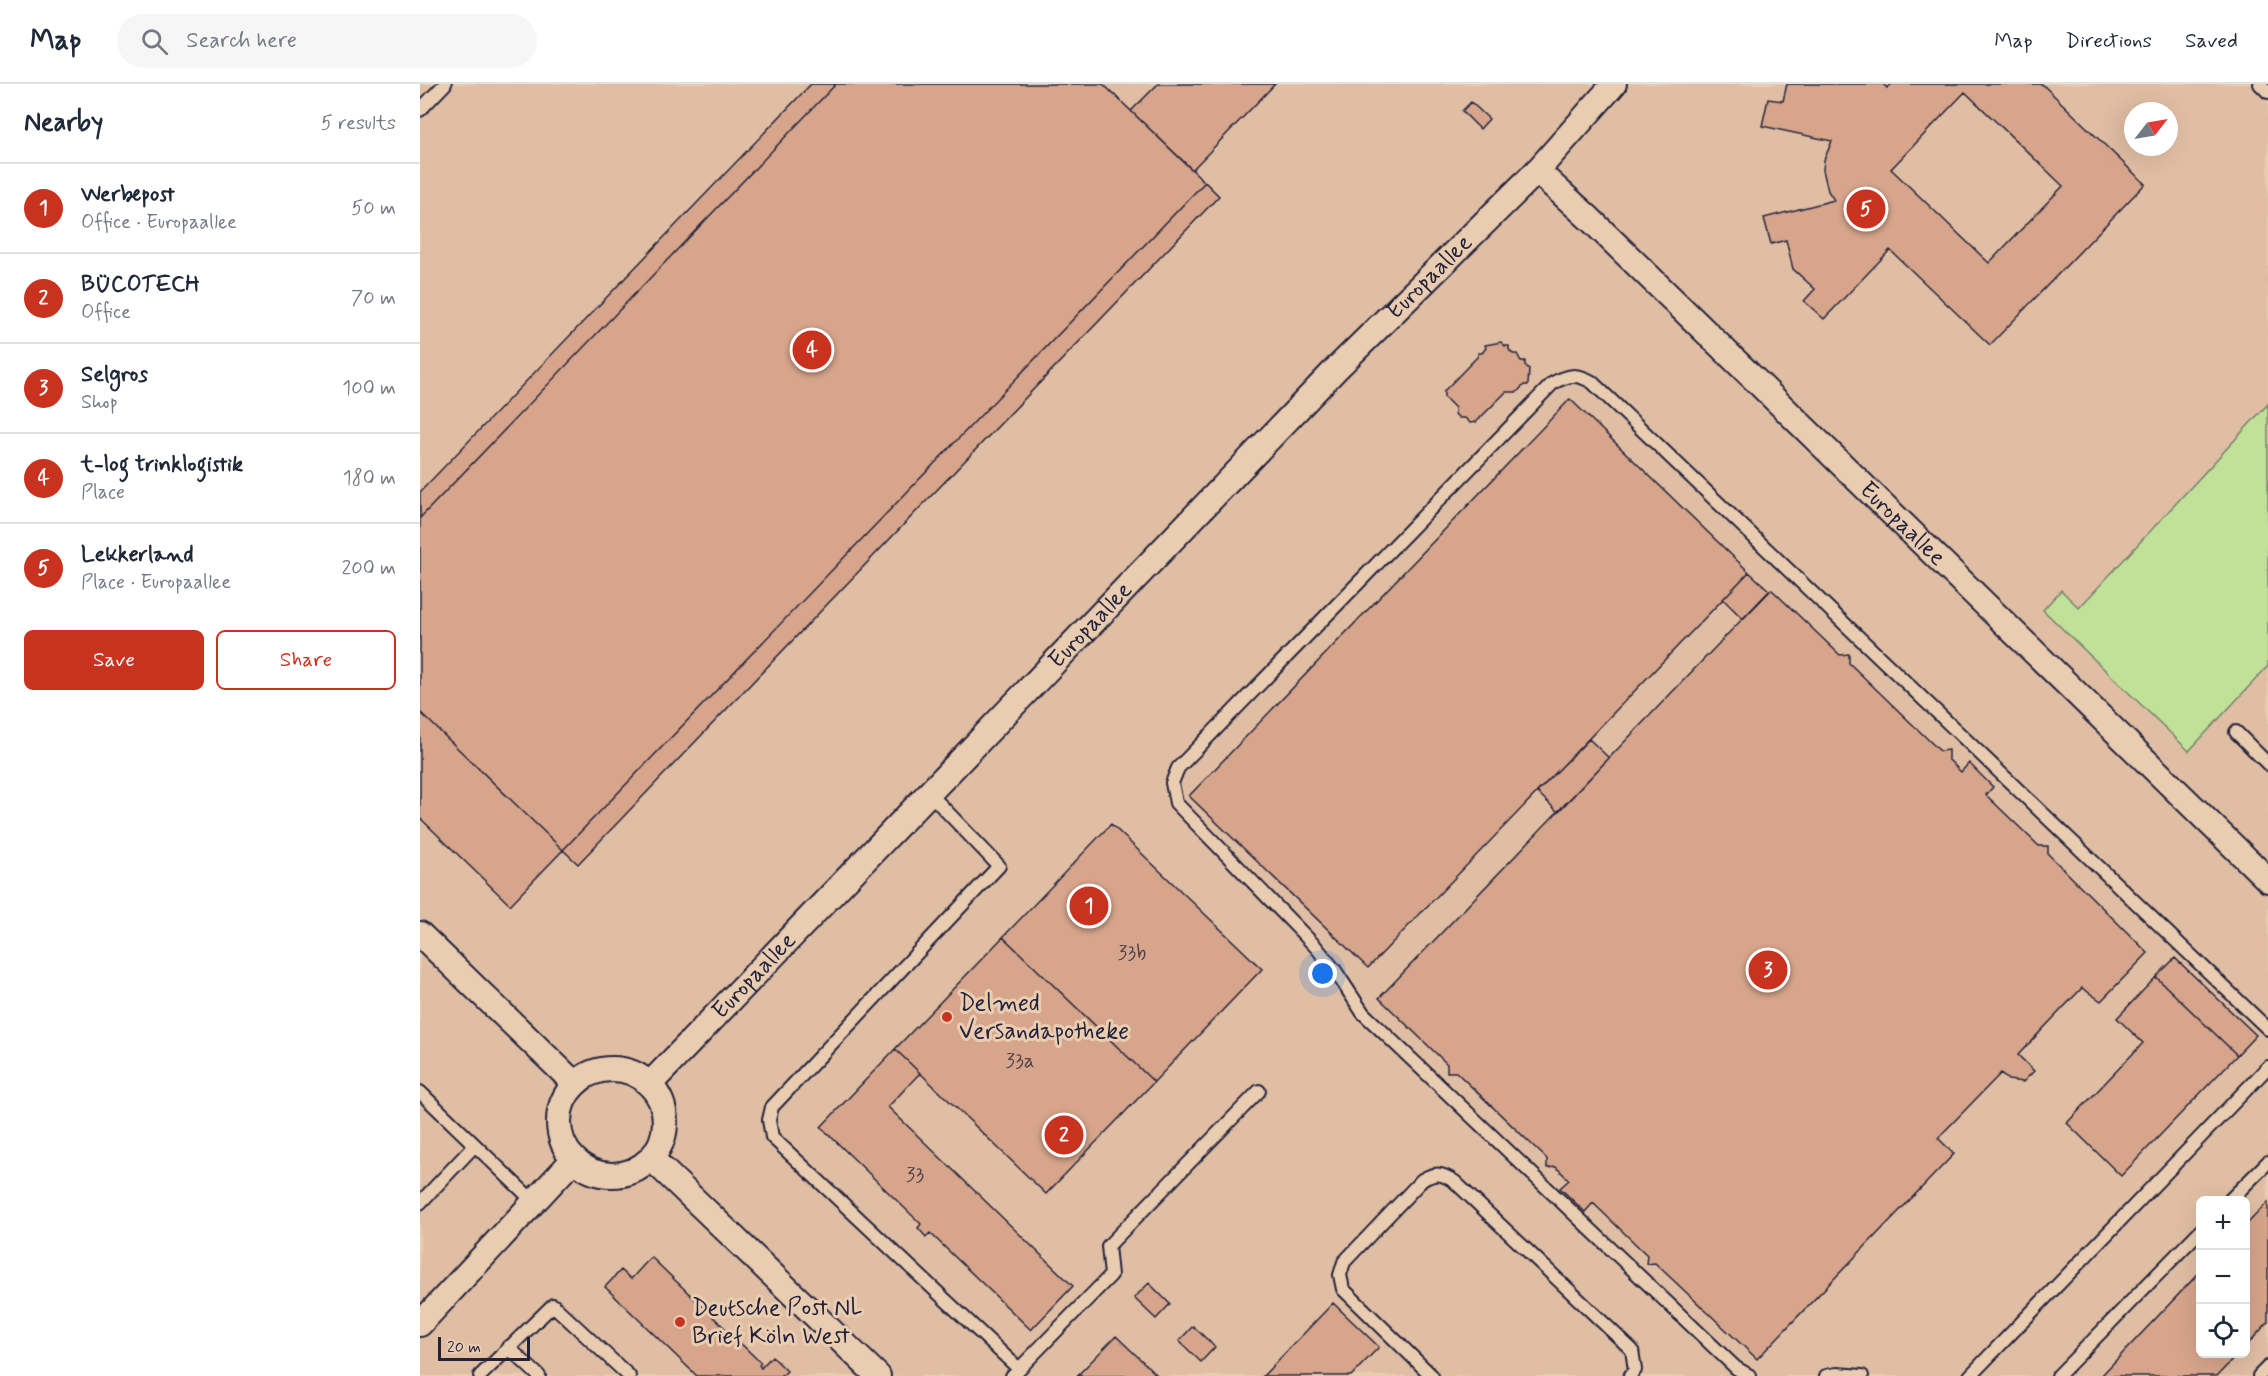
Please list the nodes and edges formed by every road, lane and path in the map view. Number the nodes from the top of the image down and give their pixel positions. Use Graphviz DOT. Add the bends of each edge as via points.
graph roads {
  1 [pos="445,84"];
  2 [pos="1614,84"];
  3 [pos="2260,84"];
  4 [pos="2268,92"];
  5 [pos="420,110"];
  6 [pos="1537,171"];
  7 [pos="2236,732"];
  8 [pos="2268,764"];
  9 [pos="929,794"];
  10 [pos="2268,880"];
  11 [pos="420,934"];
  12 [pos="2268,1029"];
  13 [pos="2268,1067"];
  14 [pos="575,1084"];
  15 [pos="650,1084"];
  16 [pos="1259,1091"];
  17 [pos="420,1092"];
  18 [pos="475,1145"];
  19 [pos="574,1159"];
  20 [pos="652,1159"];
  21 [pos="2268,1162"];
  22 [pos="2234,1196"];
  23 [pos="534,1202"];
  24 [pos="420,1203"];
  25 [pos="2196,1235"];
  26 [pos="420,1324"];
  27 [pos="508,1347"];
  28 [pos="2268,1366"];
  29 [pos="1015,1372"];
  30 [pos="480,1376"];
  31 [pos="539,1376"];
  32 [pos="629,1376"];
  33 [pos="878,1376"];
  34 [pos="1432,1376"];
  35 [pos="1630,1376"];
  36 [pos="1750,1376"];
  37 [pos="1826,1376"];
  38 [pos="1862,1376"];
  39 [pos="1970,1376"];
  40 [pos="2058,1376"];
  41 [pos="2259,1376"];
  1 -- 5 [label="lane"];
  2 -- 6 [label="street, Europaallee"];
  3 -- 4 [label="lane"];
  6 -- 9 [label="street, Europaallee" via="1336,369"];
  6 -- 10 [label="street, Europaallee"];
  7 -- 8 [label="lane"];
  9 -- 15 [label="street, Europaallee"];
  9 -- 29 [label="lane" via="999,866 772,1107 769,1120 772,1137"];
  11 -- 14 [label="street"];
  12 -- 36 [label="lane" via="1592,382 1579,375 1566,376 1553,384 1178,768 1172,783 1176,802 1316,947 1371,1021 1728,1360"];
  13 -- 39 [label="lane"];
  14 -- 15 [label="street" via="596,1071 614,1069 634,1074"];
  14 -- 19 [label="street" via="565,1098 559,1125 564,1144"];
  15 -- 20 [label="street" via="666,1119 661,1143"];
  16 -- 29 [label="lane" via="1108,1246 1111,1275"];
  17 -- 18 [label="lane"];
  18 -- 23 [label="lane"];
  18 -- 24 [label="lane"];
  19 -- 20 [label="street" via="590,1170 615,1175 633,1171"];
  19 -- 23 [label="street"];
  20 -- 33 [label="street"];
  21 -- 22 [label="lane"];
  23 -- 26 [label="street"];
  25 -- 40 [label="lane"];
  27 -- 30 [label="lane"];
  27 -- 31 [label="lane"];
  27 -- 32 [label="lane" via="553,1305"];
  28 -- 41 [label="lane"];
  34 -- 35 [label="lane" via="1343,1289 1340,1275 1344,1262 1422,1180 1443,1174 1632,1350 1635,1370"];
  37 -- 38 [label="lane"];
}
